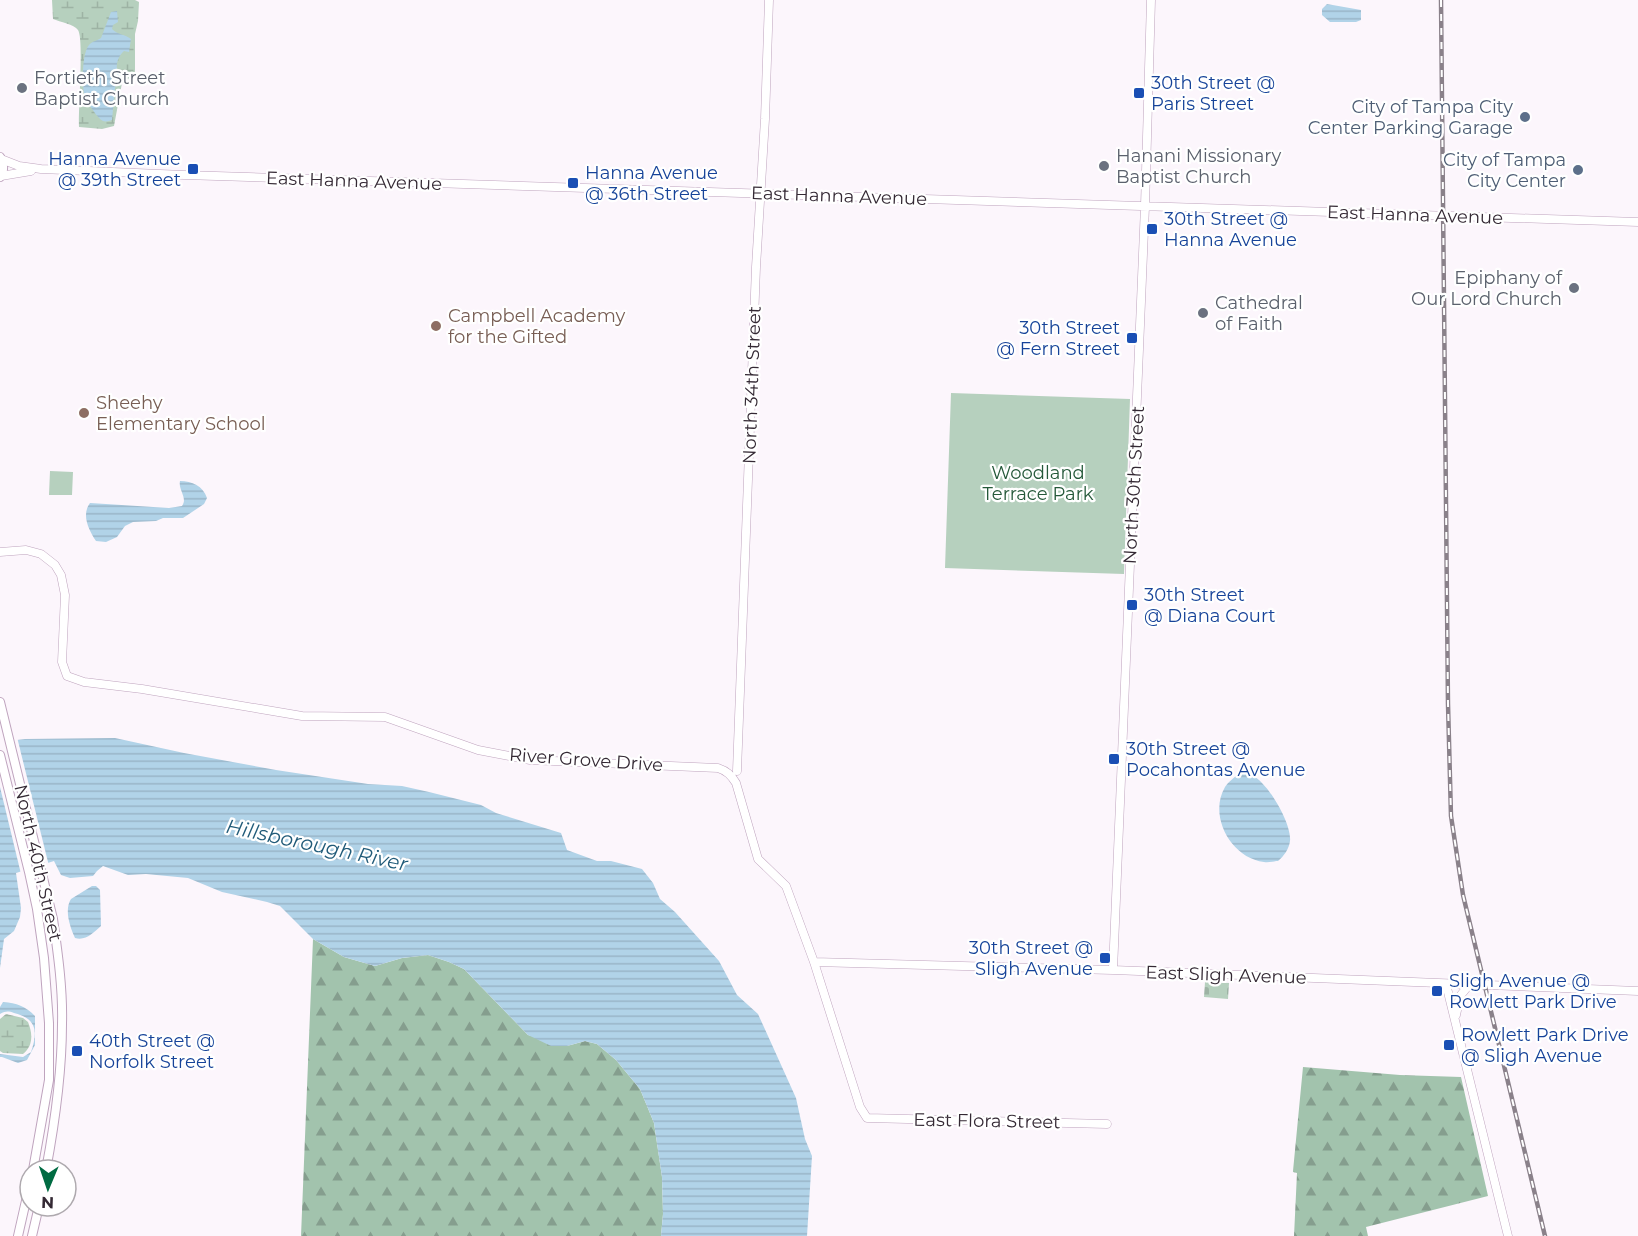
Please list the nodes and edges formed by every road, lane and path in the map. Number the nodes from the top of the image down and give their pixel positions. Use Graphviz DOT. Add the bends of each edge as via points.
graph roads {
  1 [pos="769,0"];
  2 [pos="1151,0"];
  3 [pos="1,158"];
  4 [pos="41,169"];
  5 [pos="1,177"];
  6 [pos="760,194"];
  7 [pos="1145,206"];
  8 [pos="1638,222"];
  9 [pos="0,552"];
  10 [pos="0,702"];
  11 [pos="0,755"];
  12 [pos="737,771"];
  13 [pos="814,962"];
  14 [pos="1113,970"];
  15 [pos="1446,984"];
  16 [pos="1469,985"];
  17 [pos="1638,991"];
  18 [pos="1455,1020"];
  19 [pos="867,1118"];
  20 [pos="1107,1124"];
  21 [pos="35,1158"];
  22 [pos="48,1158"];
  23 [pos="22,1218"];
  24 [pos="36,1218"];
  25 [pos="18,1236"];
  26 [pos="32,1236"];
  27 [pos="1508,1236"];
  1 -- 6 [label="street, North 34th Street"];
  2 -- 7 [label="street, North 30th Street"];
  3 -- 4 [label="street, East Hanna Avenue"];
  3 -- 5 [label="main road"];
  4 -- 5 [label="street, East Hanna Avenue"];
  4 -- 6 [label="street, East Hanna Avenue"];
  6 -- 7 [label="street, East Hanna Avenue"];
  6 -- 12 [label="street, North 34th Street"];
  7 -- 8 [label="street, East Hanna Avenue"];
  7 -- 14 [label="street, North 30th Street"];
  9 -- 13 [label="street, River Grove Drive" via="26,550 41,554 55,565 65,595 62,662 67,676 84,682 302,716 385,717 478,750 530,760 724,770 736,783 758,859 786,886"];
  10 -- 22 [label="main road, North 40th Street" via="58,955 60,1086"];
  11 -- 21 [label="main road, North 40th Street" via="29,872 44,958 49,1080"];
  13 -- 14 [label="street, East Sligh Avenue"];
  13 -- 19 [label="street, River Grove Drive" via="860,1107"];
  14 -- 15 [label="street, East Sligh Avenue"];
  15 -- 16 [label="street, East Sligh Avenue"];
  15 -- 18 [label="street"];
  16 -- 17 [label="street, East Sligh Avenue"];
  16 -- 18 [label="street" via="1460,996"];
  18 -- 27 [label="street"];
  19 -- 20 [label="street, East Flora Street"];
  23 -- 25 [label="main road"];
  24 -- 26 [label="main road"];
}
